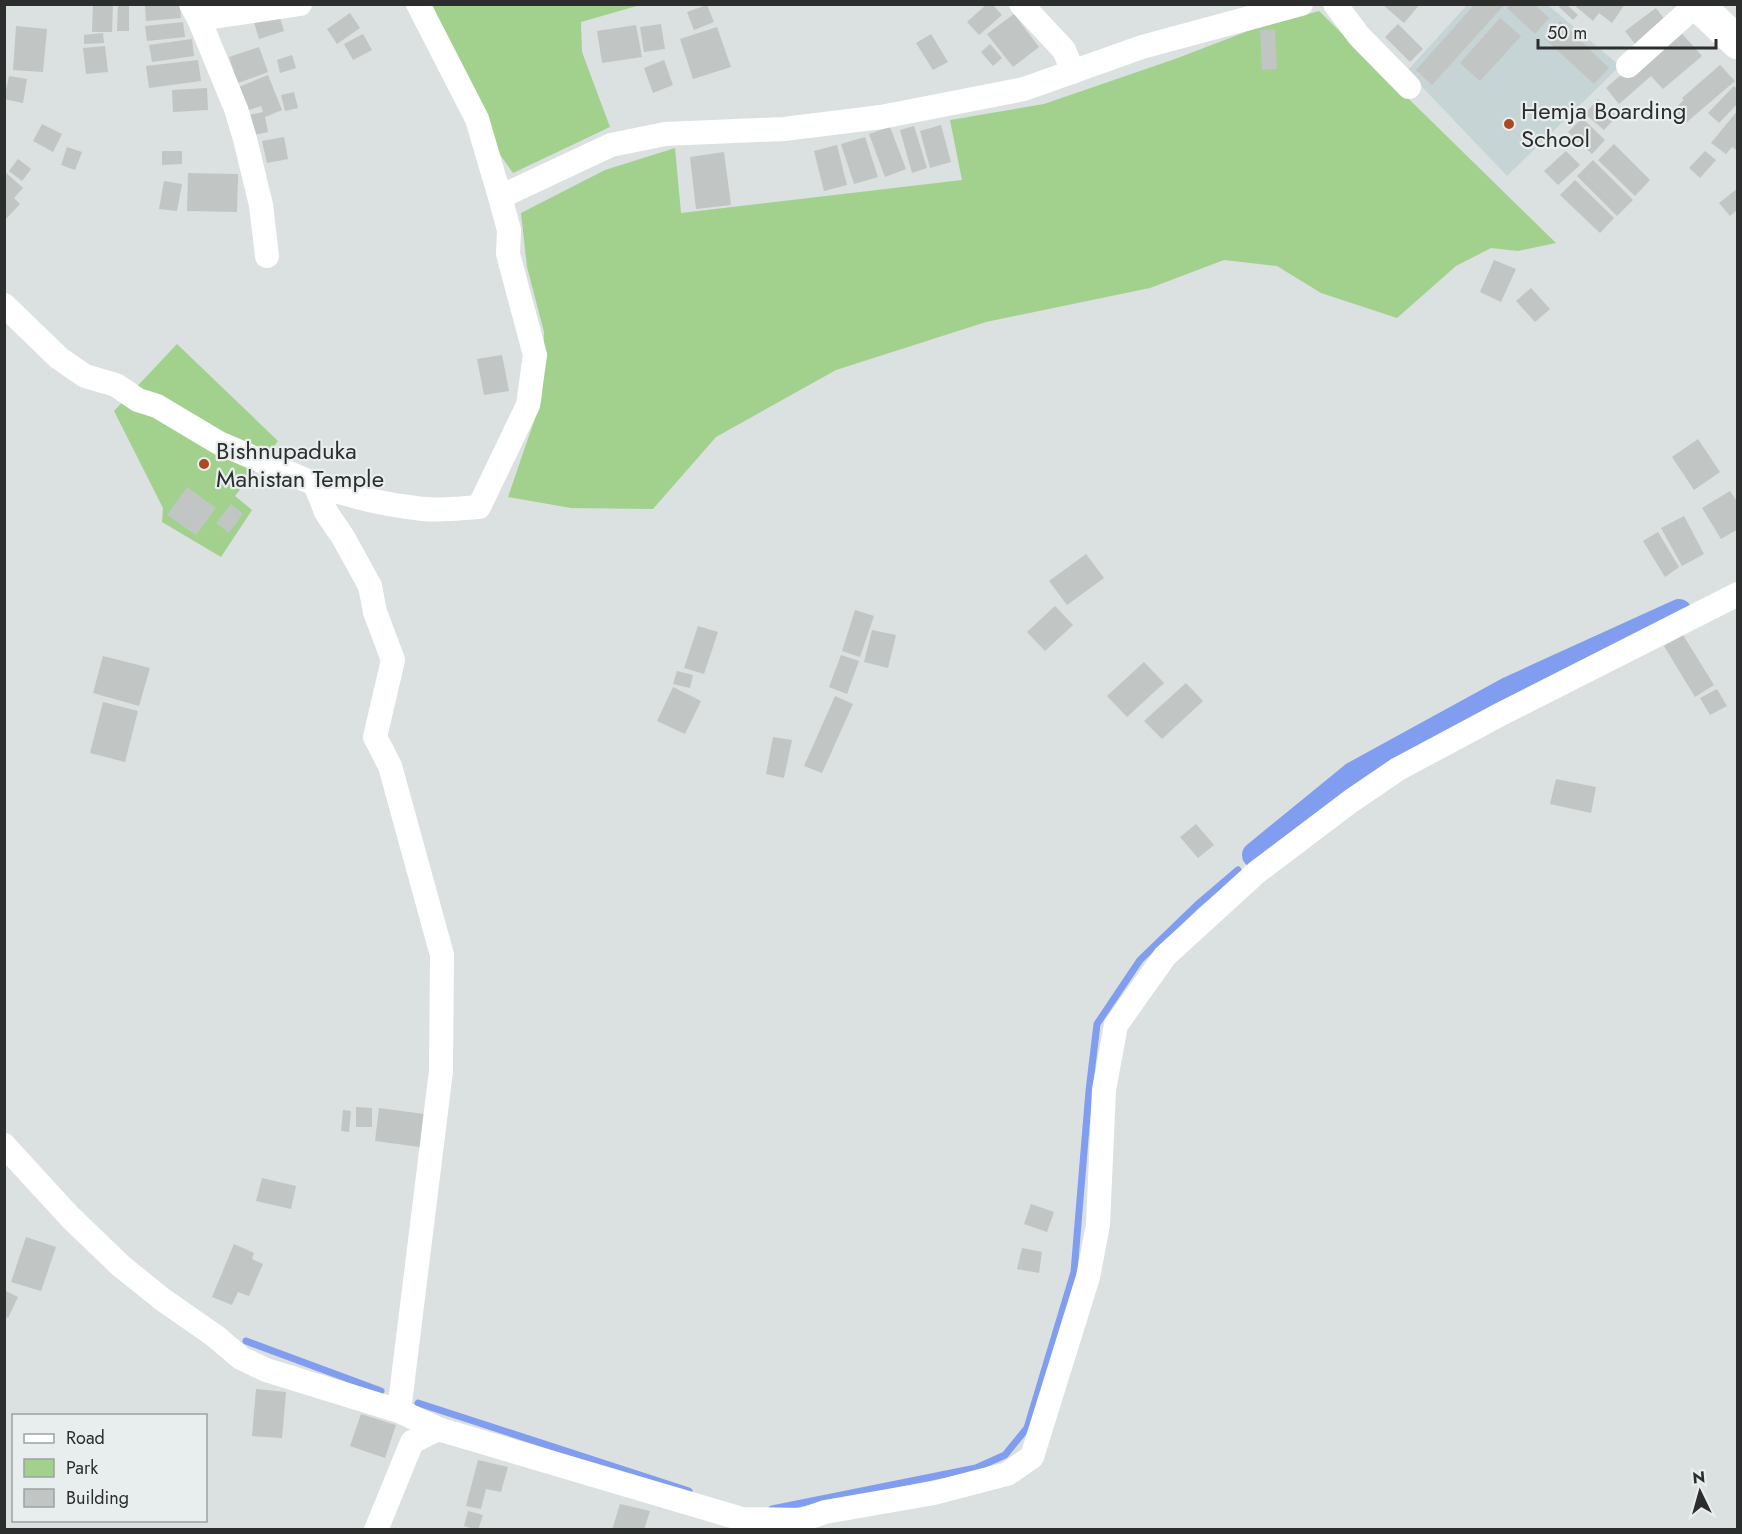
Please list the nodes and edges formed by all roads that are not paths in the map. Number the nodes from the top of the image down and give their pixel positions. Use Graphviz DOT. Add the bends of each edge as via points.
graph roads {
  1 [pos="300,4"];
  2 [pos="418,4"];
  3 [pos="1021,4"];
  4 [pos="1301,4"];
  5 [pos="1335,4"];
  6 [pos="1697,4"];
  7 [pos="195,12"];
  8 [pos="1737,44"];
  9 [pos="1628,66"];
  10 [pos="1073,72"];
  11 [pos="1409,87"];
  12 [pos="500,197"];
  13 [pos="267,256"];
  14 [pos="4,305"];
  15 [pos="315,484"];
  16 [pos="1737,594"];
  17 [pos="4,1145"];
  18 [pos="399,1412"];
  19 [pos="438,1429"];
  20 [pos="376,1530"];
  1 -- 7 [label="street"];
  2 -- 12 [label="street" via="477,119"];
  3 -- 10 [label="street" via="1064,50"];
  4 -- 10 [label="street" via="1142,47"];
  5 -- 11 [label="street" via="1359,36"];
  6 -- 8 [label="highway"];
  6 -- 9 [label="street"];
  7 -- 13 [label="street" via="245,139 261,205"];
  10 -- 12 [label="street" via="1024,89 881,117 784,129 665,134 611,145"];
  12 -- 15 [label="street" via="509,230 508,254 535,355 528,405 479,507 425,509 345,495"];
  14 -- 15 [label="street" via="59,358 85,376 116,385 219,443"];
  15 -- 18 [label="street" via="326,512 370,586 393,660 375,737 390,766 442,955 441,1071"];
  16 -- 19 [label="street" via="1398,769 1257,872 1166,956 1116,1025 1104,1090 1098,1225 1088,1277 1032,1457 1007,1474 802,1520 742,1519"];
  17 -- 18 [label="street" via="121,1266 241,1358 266,1370"];
  18 -- 19 [label="street"];
  19 -- 20 [label="street" via="412,1442"];
}
